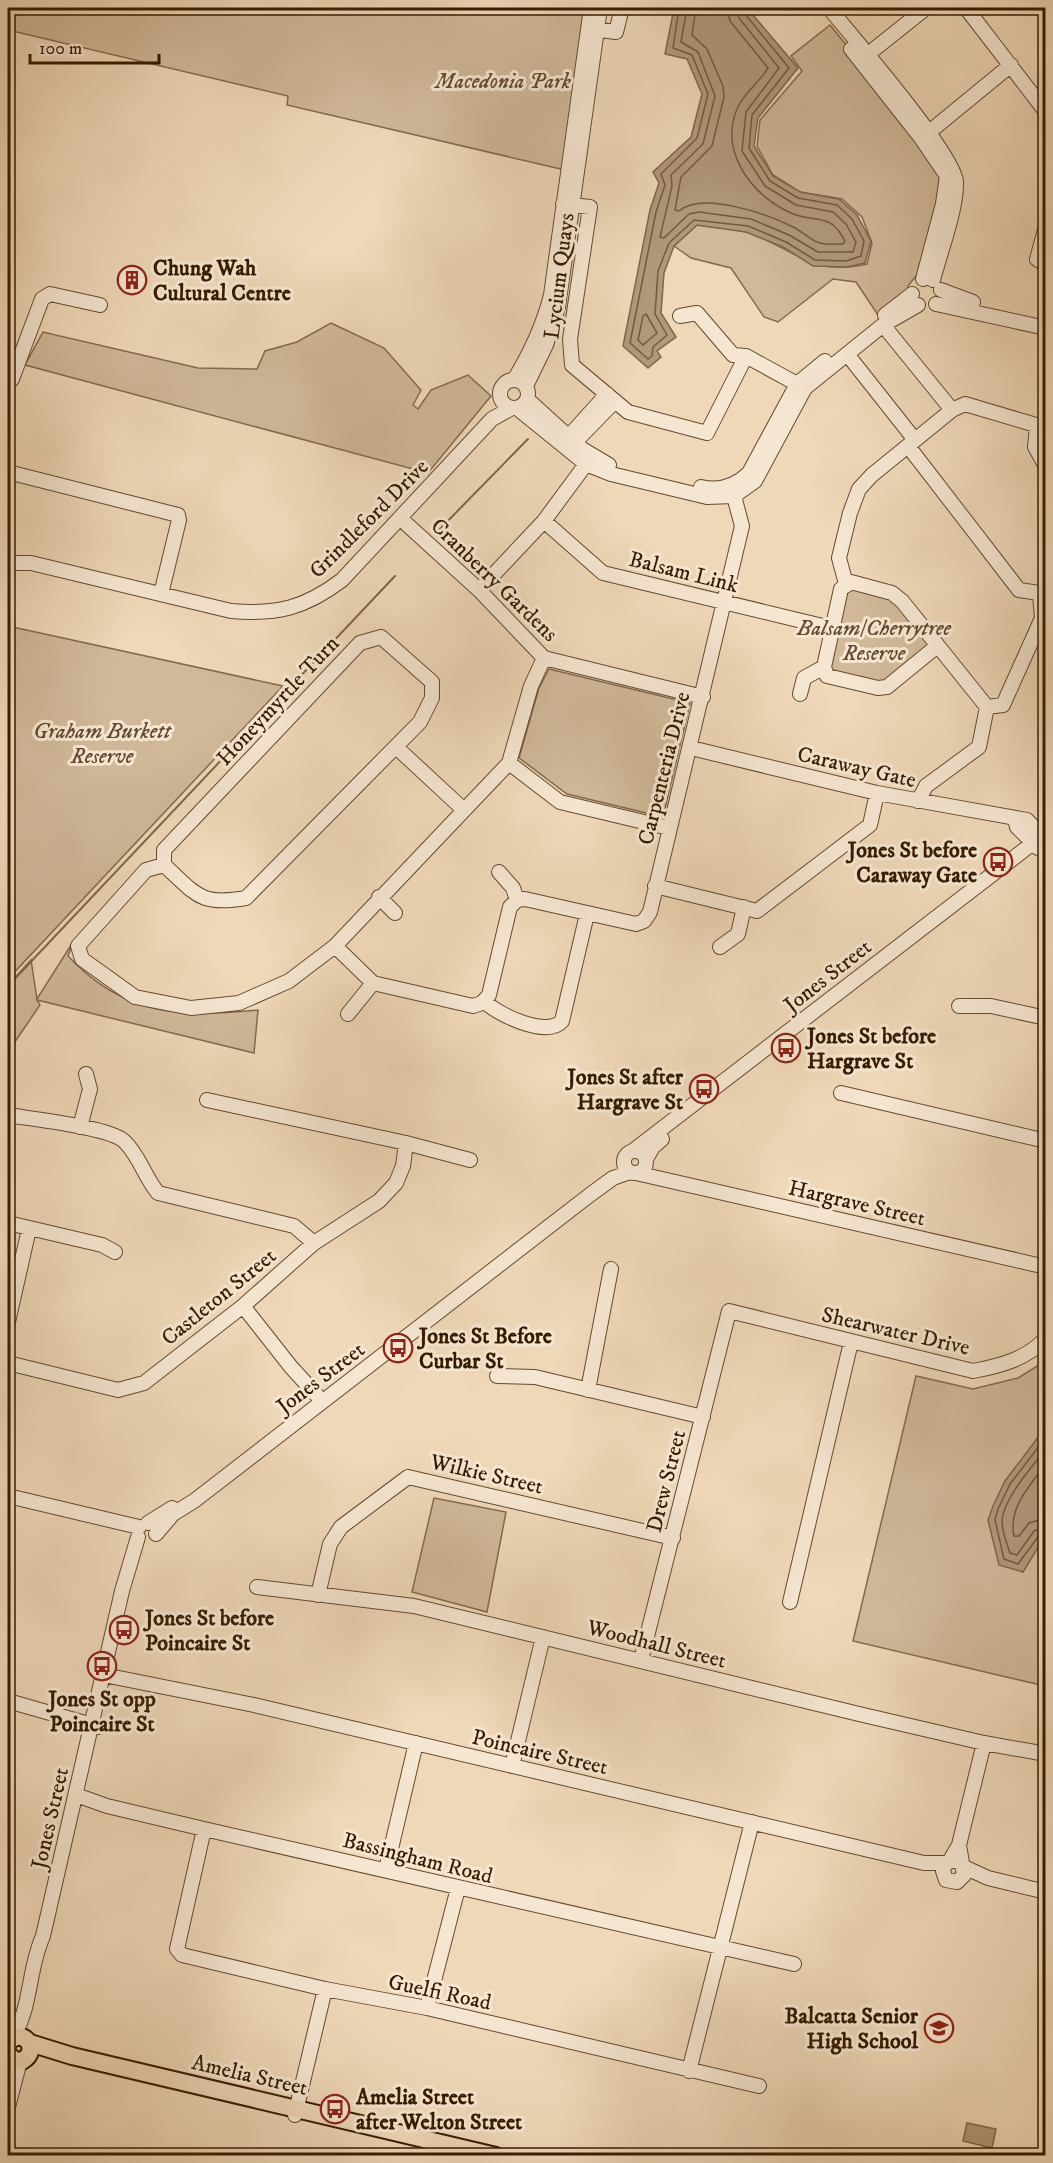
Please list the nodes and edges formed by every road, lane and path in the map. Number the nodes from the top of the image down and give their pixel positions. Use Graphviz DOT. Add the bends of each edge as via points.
graph roads {
  1 [pos="591,8"];
  2 [pos="600,8"];
  3 [pos="622,8"];
  4 [pos="819,8"];
  5 [pos="829,8"];
  6 [pos="926,8"];
  7 [pos="966,8"];
  8 [pos="593,29"];
  9 [pos="867,56"];
  10 [pos="1011,65"];
  11 [pos="1046,112"];
  12 [pos="928,133"];
  13 [pos="568,204"];
  14 [pos="1046,226"];
  15 [pos="1046,265"];
  16 [pos="933,283"];
  17 [pos="915,300"];
  18 [pos="936,304"];
  19 [pos="100,305"];
  20 [pos="680,316"];
  21 [pos="1046,319"];
  22 [pos="883,326"];
  23 [pos="1046,328"];
  24 [pos="847,354"];
  25 [pos="746,356"];
  26 [pos="8,384"];
  27 [pos="797,384"];
  28 [pos="519,396"];
  29 [pos="500,398"];
  30 [pos="610,398"];
  31 [pos="952,410"];
  32 [pos="492,419"];
  33 [pos="1041,427"];
  34 [pos="572,438"];
  35 [pos="911,443"];
  36 [pos="586,464"];
  37 [pos="1046,467"];
  38 [pos="8,472"];
  39 [pos="734,496"];
  40 [pos="401,519"];
  41 [pos="544,521"];
  42 [pos="8,563"];
  43 [pos="846,584"];
  44 [pos="479,590"];
  45 [pos="161,594"];
  46 [pos="1043,594"];
  47 [pos="723,602"];
  48 [pos="831,628"];
  49 [pos="936,647"];
  50 [pos="544,658"];
  51 [pos="824,667"];
  52 [pos="800,694"];
  53 [pos="703,697"];
  54 [pos="987,707"];
  55 [pos="396,747"];
  56 [pos="691,748"];
  57 [pos="509,763"];
  58 [pos="877,793"];
  59 [pos="918,801"];
  60 [pos="464,810"];
  61 [pos="669,828"];
  62 [pos="1042,840"];
  63 [pos="164,865"];
  64 [pos="499,872"];
  65 [pos="656,886"];
  66 [pos="379,897"];
  67 [pos="517,900"];
  68 [pos="744,908"];
  69 [pos="395,913"];
  70 [pos="586,914"];
  71 [pos="335,946"];
  72 [pos="720,947"];
  73 [pos="373,983"];
  74 [pos="484,1001"];
  75 [pos="959,1006"];
  76 [pos="348,1014"];
  77 [pos="1046,1018"];
  78 [pos="86,1074"];
  79 [pos="841,1093"];
  80 [pos="207,1100"];
  81 [pos="8,1115"];
  82 [pos="80,1126"];
  83 [pos="1046,1141"];
  84 [pos="406,1143"];
  85 [pos="634,1150"];
  86 [pos="470,1160"];
  87 [pos="646,1161"];
  88 [pos="630,1170"];
  89 [pos="660,1177"];
  90 [pos="8,1223"];
  91 [pos="29,1229"];
  92 [pos="315,1243"];
  93 [pos="115,1252"];
  94 [pos="1046,1267"];
  95 [pos="611,1269"];
  96 [pos="243,1306"];
  97 [pos="729,1311"];
  98 [pos="8,1322"];
  99 [pos="1046,1338"];
  100 [pos="851,1342"];
  101 [pos="8,1364"];
  102 [pos="497,1376"];
  103 [pos="588,1390"];
  104 [pos="317,1401"];
  105 [pos="703,1417"];
  106 [pos="8,1496"];
  107 [pos="146,1533"];
  108 [pos="673,1538"];
  109 [pos="257,1587"];
  110 [pos="318,1595"];
  111 [pos="790,1602"];
  112 [pos="543,1637"];
  113 [pos="641,1660"];
  114 [pos="108,1673"];
  115 [pos="8,1701"];
  116 [pos="97,1722"];
  117 [pos="416,1743"];
  118 [pos="984,1743"];
  119 [pos="1046,1754"];
  120 [pos="512,1766"];
  121 [pos="79,1799"];
  122 [pos="752,1822"];
  123 [pos="204,1829"];
  124 [pos="953,1866"];
  125 [pos="386,1870"];
  126 [pos="988,1878"];
  127 [pos="458,1888"];
  128 [pos="1046,1892"];
  129 [pos="720,1948"];
  130 [pos="795,1965"];
  131 [pos="325,1989"];
  132 [pos="427,2008"];
  133 [pos="16,2047"];
  134 [pos="689,2071"];
  135 [pos="8,2085"];
  136 [pos="759,2086"];
  137 [pos="8,2107"];
  138 [pos="296,2111"];
  139 [pos="459,2156"];
  140 [pos="496,2156"];
  1 -- 8 [label="street, Grindleford Drive"];
  2 -- 8 [label="street, Grindleford Drive"];
  3 -- 8 [label="street" via="619,30 612,33"];
  4 -- 16 [label="street" via="947,176"];
  5 -- 9 [label="street"];
  6 -- 9 [label="street"];
  7 -- 10 [label="street"];
  8 -- 13 [label="street, Grindleford Drive"];
  9 -- 12 [label="street"];
  10 -- 11 [label="street"];
  10 -- 12 [label="street"];
  12 -- 16 [label="street" via="948,160 956,181"];
  13 -- 28 [label="street, Grindleford Drive" via="566,267 553,327"];
  13 -- 30 [label="street, Lycium Quays" via="590,207 570,339 572,365"];
  14 -- 15 [label="street" via="1037,260"];
  16 -- 17 [label="street" via="915,284"];
  16 -- 18 [label="street"];
  16 -- 21 [label="street" via="965,300"];
  17 -- 18 [label="street" via="928,307"];
  17 -- 22 [label="street"];
  17 -- 27 [label="street"];
  18 -- 23 [label="street"];
  19 -- 26 [label="street" via="50,294 42,299"];
  20 -- 25 [label="street" via="697,314 733,355"];
  22 -- 24 [label="street"];
  22 -- 31 [label="street"];
  24 -- 35 [label="street"];
  24 -- 39 [label="street" via="806,388 756,481"];
  25 -- 27 [label="street"];
  25 -- 30 [label="street, Lycium Quays" via="707,433 628,412"];
  27 -- 34 [label="street" via="749,473 727,487 705,488 616,467 604,463"];
  28 -- 29 [label="street" via="505,405"];
  28 -- 29 [label="street, Grindleford Drive" via="502,385"];
  28 -- 32 [label="street, Grindleford Drive"];
  28 -- 34 [label="street"];
  28 -- 36 [label="street"];
  29 -- 32 [label="street, Grindleford Drive"];
  30 -- 34 [label="street"];
  31 -- 33 [label="street" via="965,404"];
  31 -- 35 [label="street"];
  32 -- 40 [label="street, Grindleford Drive"];
  33 -- 37 [label="street" via="1035,447"];
  35 -- 43 [label="street" via="859,489 839,558"];
  35 -- 46 [label="street" via="1019,590"];
  36 -- 39 [label="street" via="698,495"];
  36 -- 41 [label="street"];
  38 -- 45 [label="street" via="178,515"];
  39 -- 47 [label="street, Carpenteria Drive" via="742,526"];
  40 -- 44 [label="street, Cranberry Gardens"];
  40 -- 45 [label="street, Grindleford Drive" via="342,580 294,608 262,614 231,611"];
  41 -- 44 [label="street"];
  41 -- 47 [label="street, Balsam Link" via="603,573"];
  42 -- 45 [label="street, Grindleford Drive" via="31,563"];
  43 -- 48 [label="street" via="841,589"];
  43 -- 49 [label="street" via="892,593"];
  44 -- 50 [label="street, Cranberry Gardens"];
  46 -- 54 [label="street" via="1042,618 1003,705"];
  47 -- 48 [label="street, Balsam Link"];
  47 -- 53 [label="street, Carpenteria Drive"];
  48 -- 51 [label="street"];
  49 -- 51 [label="street" via="887,687 827,676"];
  49 -- 54 [label="street"];
  50 -- 53 [label="street, Cranberry Gardens"];
  50 -- 57 [label="street" via="531,686"];
  51 -- 52 [label="street" via="804,678"];
  53 -- 56 [label="street, Carpenteria Drive"];
  54 -- 59 [label="street" via="979,747 926,786"];
  55 -- 60 [label="street"];
  55 -- 63 [label="street, Honeymyrtle Turn" via="246,898 219,903 201,898"];
  55 -- 63 [label="street, Honeymyrtle Turn" via="420,722 432,698 432,682 381,638 360,643 164,850"];
  56 -- 58 [label="street, Caraway Gate"];
  56 -- 61 [label="street, Carpenteria Drive"];
  57 -- 60 [label="street"];
  57 -- 61 [label="street" via="561,802"];
  58 -- 59 [label="street, Caraway Gate"];
  58 -- 68 [label="street" via="870,825 757,911"];
  59 -- 62 [label="street, Caraway Gate" via="1027,820"];
  60 -- 66 [label="street"];
  61 -- 65 [label="street, Carpenteria Drive"];
  62 -- 85 [label="street, Jones Street"];
  62 -- 87 [label="street, Jones Street" via="657,1142"];
  63 -- 71 [label="street" via="146,870 78,946 82,959 135,997 191,1008 239,1003 289,981"];
  64 -- 67 [label="street" via="513,888"];
  65 -- 68 [label="street"];
  65 -- 70 [label="street, Carpenteria Drive" via="644,921 636,924"];
  66 -- 69 [label="street"];
  66 -- 71 [label="street"];
  67 -- 70 [label="street, Carpenteria Drive"];
  67 -- 74 [label="street" via="510,907 489,995"];
  68 -- 72 [label="street" via="738,934"];
  70 -- 74 [label="street" via="562,1021 557,1026 550,1028 512,1019"];
  71 -- 73 [label="street"];
  73 -- 74 [label="street" via="473,1005"];
  73 -- 76 [label="street"];
  75 -- 77 [label="street" via="991,1005"];
  78 -- 82 [label="street" via="90,1089"];
  79 -- 83 [label="street"];
  80 -- 84 [label="street"];
  81 -- 82 [label="street"];
  82 -- 92 [label="street" via="124,1140 158,1193 294,1226"];
  84 -- 86 [label="street"];
  84 -- 92 [label="street, Castleton Street" via="396,1183 379,1201"];
  85 -- 87 [label="street" via="642,1152"];
  85 -- 88 [label="street, Jones Street" via="627,1153"];
  87 -- 88 [label="street, Jones Street" via="644,1169"];
  87 -- 89 [label="street"];
  88 -- 89 [label="street, Hargrave Street"];
  88 -- 104 [label="street, Jones Street" via="591,1185"];
  89 -- 94 [label="street, Hargrave Street"];
  90 -- 91 [label="street"];
  91 -- 93 [label="street" via="102,1245"];
  91 -- 98 [label="street"];
  92 -- 96 [label="street, Castleton Street"];
  95 -- 103 [label="street"];
  96 -- 101 [label="street, Castleton Street" via="144,1383 118,1390"];
  96 -- 104 [label="street"];
  97 -- 100 [label="street, Shearwater Drive"];
  97 -- 105 [label="street, Drew Street"];
  99 -- 100 [label="street, Shearwater Drive" via="1012,1362 973,1371"];
  100 -- 111 [label="street"];
  102 -- 103 [label="street" via="535,1377"];
  103 -- 105 [label="street"];
  104 -- 107 [label="street, Jones Street" via="186,1498"];
  105 -- 108 [label="street, Drew Street"];
  106 -- 107 [label="street"];
  107 -- 114 [label="street, Jones Street" via="122,1591"];
  108 -- 110 [label="street, Wilkie Street" via="408,1477 341,1527 330,1544"];
  108 -- 113 [label="street, Drew Street"];
  109 -- 110 [label="street, Woodhall Street"];
  110 -- 112 [label="street, Woodhall Street" via="414,1606"];
  112 -- 113 [label="street, Woodhall Street"];
  112 -- 120 [label="street"];
  113 -- 118 [label="street, Woodhall Street"];
  114 -- 116 [label="street, Jones Street"];
  114 -- 117 [label="street, Poincaire Street"];
  115 -- 116 [label="street"];
  116 -- 121 [label="street, Jones Street"];
  117 -- 120 [label="street, Poincaire Street"];
  117 -- 125 [label="street"];
  118 -- 119 [label="street, Woodhall Street"];
  118 -- 124 [label="street"];
  120 -- 122 [label="street, Poincaire Street"];
  121 -- 123 [label="street, Bassingham Road"];
  121 -- 133 [label="street, Jones Street" via="32,1965"];
  122 -- 124 [label="street, Poincaire Street" via="924,1863"];
  122 -- 129 [label="street"];
  123 -- 125 [label="street, Bassingham Road"];
  123 -- 131 [label="street, Guelfi Road" via="177,1948 182,1954"];
  124 -- 126 [label="street, Poincaire Street"];
  124 -- 126 [label="street, Poincaire Street" via="964,1875 958,1881"];
  125 -- 127 [label="street, Bassingham Road"];
  126 -- 128 [label="street, Poincaire Street"];
  127 -- 129 [label="street, Bassingham Road"];
  127 -- 132 [label="street"];
  129 -- 130 [label="street, Bassingham Road"];
  129 -- 134 [label="street"];
  131 -- 132 [label="street, Guelfi Road"];
  131 -- 138 [label="street"];
  132 -- 134 [label="street, Guelfi Road"];
  133 -- 135 [label="street, Jones Street"];
  133 -- 137 [label="street, Jones Street"];
  133 -- 138 [label="main road, Amelia Street" via="72,2056"];
  134 -- 136 [label="street, Guelfi Road"];
  138 -- 139 [label="main road, Amelia Street"];
  138 -- 140 [label="main road, Amelia Street"];
}
